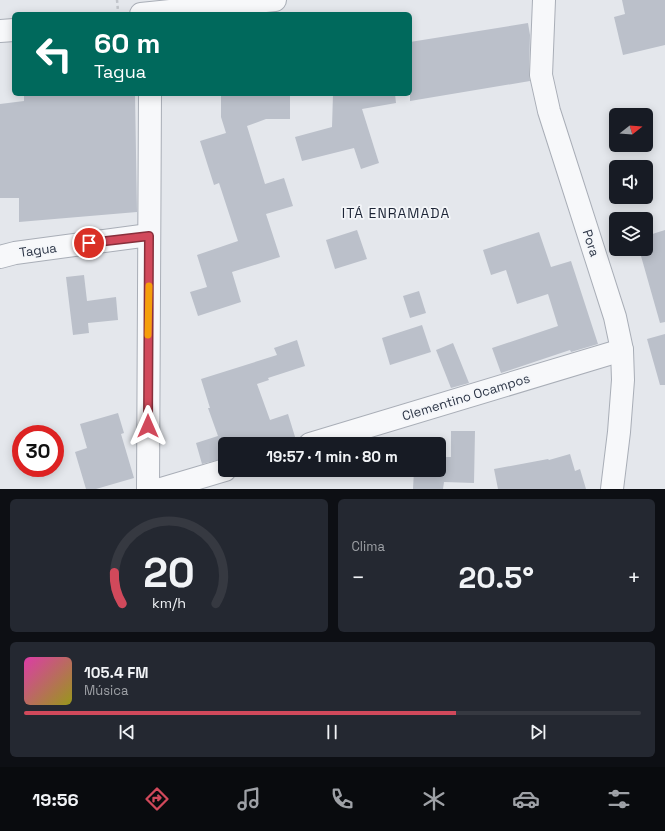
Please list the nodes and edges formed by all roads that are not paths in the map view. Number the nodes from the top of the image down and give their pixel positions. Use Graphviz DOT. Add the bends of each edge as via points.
graph roads {
  1 [pos="275,0"];
  2 [pos="544,0"];
  3 [pos="165,12"];
  4 [pos="12,30"];
  5 [pos="0,31"];
  6 [pos="150,96"];
  7 [pos="149,236"];
  8 [pos="0,257"];
  9 [pos="622,350"];
  10 [pos="333,437"];
  11 [pos="218,472"];
  12 [pos="148,489"];
  13 [pos="161,489"];
  14 [pos="612,489"];
  1 -- 3 [label="street"];
  2 -- 9 [label="street, Pora" via="541,75 549,111 615,317"];
  4 -- 5 [label="street"];
  6 -- 7 [label="street"];
  7 -- 8 [label="street, Tagua"];
  7 -- 12 [label="street"];
  9 -- 10 [label="street, Clementino Ocampos"];
  9 -- 14 [label="street, Pora" via="620,432"];
  11 -- 13 [label="street"];
}
